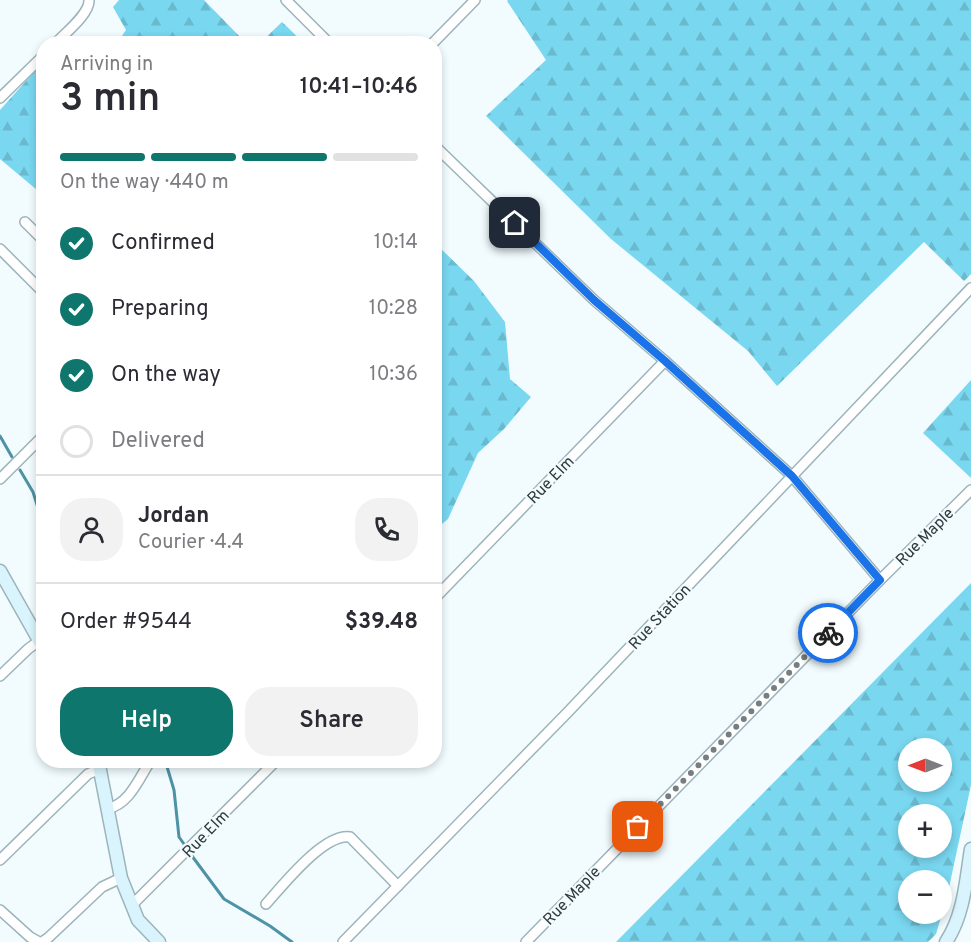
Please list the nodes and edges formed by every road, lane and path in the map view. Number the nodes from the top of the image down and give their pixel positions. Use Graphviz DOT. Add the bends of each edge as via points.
graph roads {
  1 [pos="286,0"];
  2 [pos="475,0"];
  3 [pos="89,3"];
  4 [pos="63,36"];
  5 [pos="322,36"];
  6 [pos="440,36"];
  7 [pos="36,63"];
  8 [pos="0,98"];
  9 [pos="442,153"];
  10 [pos="25,222"];
  11 [pos="36,233"];
  12 [pos="0,249"];
  13 [pos="36,285"];
  14 [pos="971,288"];
  15 [pos="665,361"];
  16 [pos="36,443"];
  17 [pos="792,476"];
  18 [pos="0,479"];
  19 [pos="971,490"];
  20 [pos="0,571"];
  21 [pos="880,580"];
  22 [pos="442,591"];
  23 [pos="36,636"];
  24 [pos="36,647"];
  25 [pos="0,676"];
  26 [pos="95,768"];
  27 [pos="100,768"];
  28 [pos="146,768"];
  29 [pos="269,768"];
  30 [pos="107,809"];
  31 [pos="971,849"];
  32 [pos="0,860"];
  33 [pos="121,878"];
  34 [pos="398,885"];
  35 [pos="266,904"];
  36 [pos="132,905"];
  37 [pos="0,910"];
  38 [pos="40,942"];
  39 [pos="159,942"];
  40 [pos="343,942"];
  41 [pos="526,942"];
  42 [pos="946,942"];
  1 -- 5 [label="street"];
  2 -- 6 [label="street"];
  3 -- 4 [label="street" via="85,13"];
  7 -- 8 [label="street"];
  9 -- 15 [label="street" via="594,300"];
  10 -- 11 [label="street"];
  12 -- 13 [label="street"];
  14 -- 17 [label="street, Rue Station"];
  15 -- 17 [label="street"];
  15 -- 22 [label="street, Rue Elm"];
  16 -- 18 [label="street"];
  17 -- 21 [label="street"];
  17 -- 34 [label="street, Rue Station"];
  19 -- 21 [label="street, Rue Maple"];
  20 -- 23 [label="street"];
  21 -- 41 [label="street, Rue Maple"];
  24 -- 25 [label="street" via="28,649"];
  26 -- 32 [label="street"];
  27 -- 30 [label="street"];
  28 -- 30 [label="street" via="124,802"];
  29 -- 36 [label="street, Rue Elm"];
  30 -- 33 [label="street"];
  31 -- 42 [label="street" via="961,907"];
  33 -- 36 [label="street"];
  33 -- 38 [label="street" via="102,886"];
  34 -- 35 [label="street" via="350,837 344,836 309,857"];
  34 -- 40 [label="street, Rue Station"];
  36 -- 39 [label="street" via="138,920"];
  37 -- 38 [label="street"];
}
